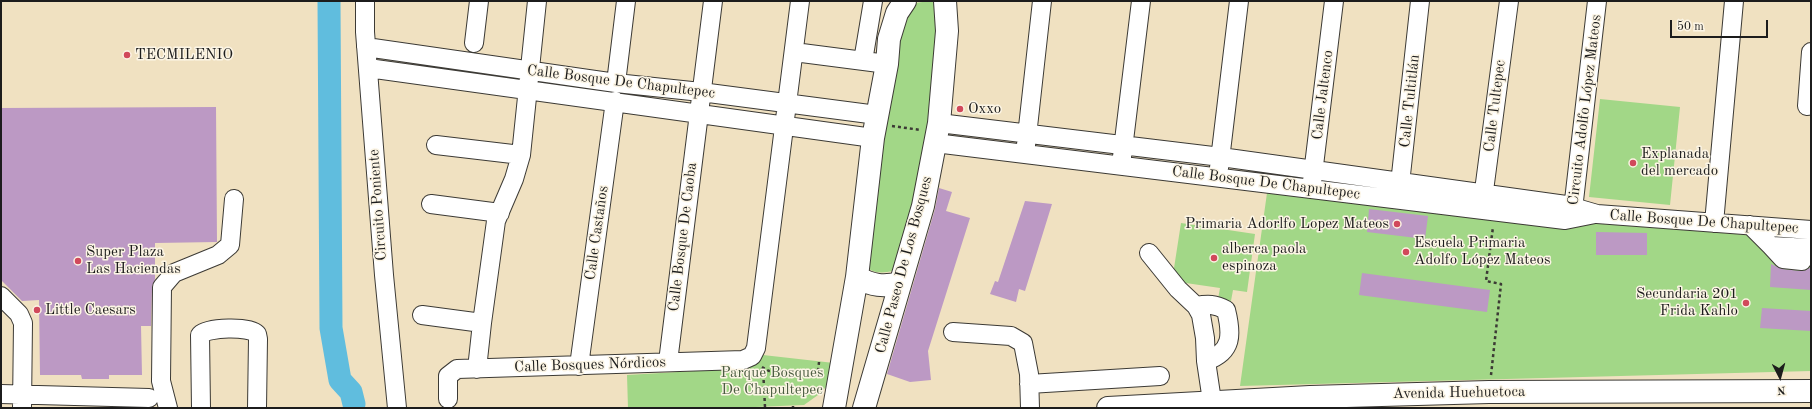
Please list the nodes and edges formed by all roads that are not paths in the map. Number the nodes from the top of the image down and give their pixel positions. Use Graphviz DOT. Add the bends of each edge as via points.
graph roads {
  1 [pos="365,1"];
  2 [pos="479,1"];
  3 [pos="537,1"];
  4 [pos="626,1"];
  5 [pos="713,1"];
  6 [pos="800,1"];
  7 [pos="873,1"];
  8 [pos="905,1"];
  9 [pos="1042,1"];
  10 [pos="1141,1"];
  11 [pos="1239,1"];
  12 [pos="1334,1"];
  13 [pos="1420,1"];
  14 [pos="1509,1"];
  15 [pos="1597,1"];
  16 [pos="1734,1"];
  17 [pos="942,3"];
  18 [pos="474,43"];
  19 [pos="366,47"];
  20 [pos="794,52"];
  21 [pos="1811,52"];
  22 [pos="863,61"];
  23 [pos="887,64"];
  24 [pos="368,68"];
  25 [pos="530,70"];
  26 [pos="616,83"];
  27 [pos="528,91"];
  28 [pos="702,92"];
  29 [pos="615,101"];
  30 [pos="788,103"];
  31 [pos="1803,106"];
  32 [pos="699,113"];
  33 [pos="784,125"];
  34 [pos="875,126"];
  35 [pos="937,133"];
  36 [pos="1028,134"];
  37 [pos="436,145"];
  38 [pos="1123,146"];
  39 [pos="1025,154"];
  40 [pos="521,155"];
  41 [pos="1221,157"];
  42 [pos="1121,165"];
  43 [pos="1313,170"];
  44 [pos="1218,177"];
  45 [pos="1311,189"];
  46 [pos="1400,191"];
  47 [pos="234,199"];
  48 [pos="431,204"];
  49 [pos="1487,206"];
  50 [pos="500,213"];
  51 [pos="1573,213"];
  52 [pos="1714,223"];
  53 [pos="1750,225"];
  54 [pos="1811,230"];
  55 [pos="1811,248"];
  56 [pos="1149,253"];
  57 [pos="857,277"];
  58 [pos="900,283"];
  59 [pos="1,296"];
  60 [pos="1196,306"];
  61 [pos="422,315"];
  62 [pos="482,323"];
  63 [pos="953,332"];
  64 [pos="1206,361"];
  65 [pos="668,362"];
  66 [pos="579,366"];
  67 [pos="477,368"];
  68 [pos="1160,376"];
  69 [pos="160,381"];
  70 [pos="1029,384"];
  71 [pos="1811,391"];
  72 [pos="1635,392"];
  73 [pos="1,394"];
  74 [pos="448,399"];
  75 [pos="22,401"];
  76 [pos="1212,401"];
  77 [pos="1316,402"];
  78 [pos="147,403"];
  79 [pos="168,408"];
  80 [pos="201,408"];
  81 [pos="257,408"];
  82 [pos="397,408"];
  83 [pos="834,408"];
  84 [pos="864,408"];
  85 [pos="1030,408"];
  86 [pos="1108,408"];
  87 [pos="1618,408"];
  1 -- 19 [label="street, Circuito Poniente"];
  2 -- 18 [label="street"];
  3 -- 25 [label="street"];
  4 -- 26 [label="street"];
  5 -- 28 [label="street, Calle Bosque De Caoba"];
  6 -- 20 [label="street"];
  7 -- 22 [label="street"];
  8 -- 23 [label="main road" via="897,13 889,39"];
  9 -- 36 [label="street"];
  10 -- 38 [label="street"];
  11 -- 41 [label="street"];
  12 -- 43 [label="street, Calle Jaltenco"];
  13 -- 46 [label="street, Calle Tultitlán"];
  14 -- 49 [label="street, Calle Tultepec"];
  15 -- 51 [label="street, Circuito Adolfo López Mateos"];
  16 -- 52 [label="street"];
  17 -- 35 [label="main road, Calle Paseo De Los Bosques" via="947,31"];
  19 -- 24 [label="street, Circuito Poniente"];
  19 -- 25 [label="street, Calle Bosque De Chapultepec"];
  20 -- 22 [label="street"];
  20 -- 30 [label="street"];
  21 -- 31 [label="street"];
  22 -- 23 [label="street"];
  23 -- 34 [label="main road"];
  24 -- 27 [label="street, Calle Bosque De Chapultepec"];
  24 -- 82 [label="street, Circuito Poniente"];
  25 -- 26 [label="street, Calle Bosque De Chapultepec"];
  25 -- 27 [label="street"];
  26 -- 28 [label="street, Calle Bosque De Chapultepec"];
  27 -- 29 [label="street, Calle Bosque De Chapultepec"];
  27 -- 40 [label="street"];
  28 -- 30 [label="street, Calle Bosque De Chapultepec"];
  28 -- 32 [label="street, Calle Bosque De Caoba"];
  29 -- 32 [label="street, Calle Bosque De Chapultepec"];
  29 -- 66 [label="street, Calle Castaños"];
  30 -- 33 [label="street"];
  30 -- 34 [label="street, Calle Bosque De Chapultepec"];
  32 -- 33 [label="street, Calle Bosque De Chapultepec"];
  32 -- 65 [label="street, Calle Bosque De Caoba"];
  33 -- 34 [label="street, Calle Bosque De Chapultepec"];
  33 -- 65 [label="street, Calle Bosques Nórdicos" via="756,348 758,362"];
  34 -- 57 [label="main road"];
  35 -- 36 [label="street, Calle Bosque De Chapultepec"];
  35 -- 39 [label="street, Calle Bosque De Chapultepec"];
  35 -- 58 [label="main road, Calle Paseo De Los Bosques" via="923,206"];
  36 -- 38 [label="street, Calle Bosque De Chapultepec"];
  36 -- 39 [label="street"];
  37 -- 40 [label="street"];
  38 -- 41 [label="street, Calle Bosque De Chapultepec"];
  38 -- 42 [label="street"];
  39 -- 42 [label="street, Calle Bosque De Chapultepec"];
  40 -- 50 [label="street"];
  41 -- 43 [label="street, Calle Bosque De Chapultepec"];
  41 -- 44 [label="street"];
  42 -- 44 [label="street, Calle Bosque De Chapultepec"];
  43 -- 45 [label="street, Calle Jaltenco"];
  43 -- 46 [label="street, Calle Bosque De Chapultepec"];
  44 -- 45 [label="street, Calle Bosque De Chapultepec"];
  45 -- 46 [label="street, Calle Bosque De Chapultepec"];
  46 -- 49 [label="street, Calle Bosque De Chapultepec"];
  47 -- 69 [label="street" via="230,245 218,255 174,273 162,287"];
  48 -- 50 [label="street"];
  49 -- 51 [label="street, Calle Bosque De Chapultepec" via="1565,220"];
  50 -- 62 [label="street" via="494,233"];
  51 -- 52 [label="street, Calle Bosque De Chapultepec"];
  52 -- 53 [label="street, Calle Bosque De Chapultepec"];
  53 -- 54 [label="street, Calle Bosque De Chapultepec"];
  53 -- 55 [label="street" via="1771,246"];
  56 -- 60 [label="street" via="1178,290"];
  57 -- 58 [label="main road" via="878,286"];
  57 -- 83 [label="main road"];
  58 -- 84 [label="main road, Calle Paseo De Los Bosques"];
  59 -- 75 [label="street" via="19,314 23,323"];
  60 -- 64 [label="street" via="1202,323"];
  60 -- 64 [label="street" via="1209,303 1220,307 1226,310 1228,320 1229,339 1226,349 1217,357"];
  61 -- 62 [label="street"];
  62 -- 67 [label="street"];
  63 -- 70 [label="street" via="1011,336 1023,343"];
  64 -- 76 [label="street"];
  65 -- 66 [label="street, Calle Bosques Nórdicos"];
  66 -- 67 [label="street, Calle Bosques Nórdicos"];
  67 -- 74 [label="street, Calle Bosques Nórdicos" via="457,369 450,373 447,380"];
  68 -- 70 [label="street"];
  69 -- 78 [label="street"];
  69 -- 79 [label="street"];
  70 -- 85 [label="street"];
  71 -- 72 [label="main road, Avenida Huehuetoca"];
  72 -- 77 [label="main road, Avenida Huehuetoca" via="1489,392"];
  72 -- 87 [label="main road" via="1623,400"];
  73 -- 75 [label="street"];
  75 -- 78 [label="street"];
  76 -- 77 [label="main road, Avenida Huehuetoca"];
  76 -- 86 [label="main road, Avenida Huehuetoca"];
  80 -- 81 [label="street" via="200,335 208,330 248,329 257,334 258,339"];
}
